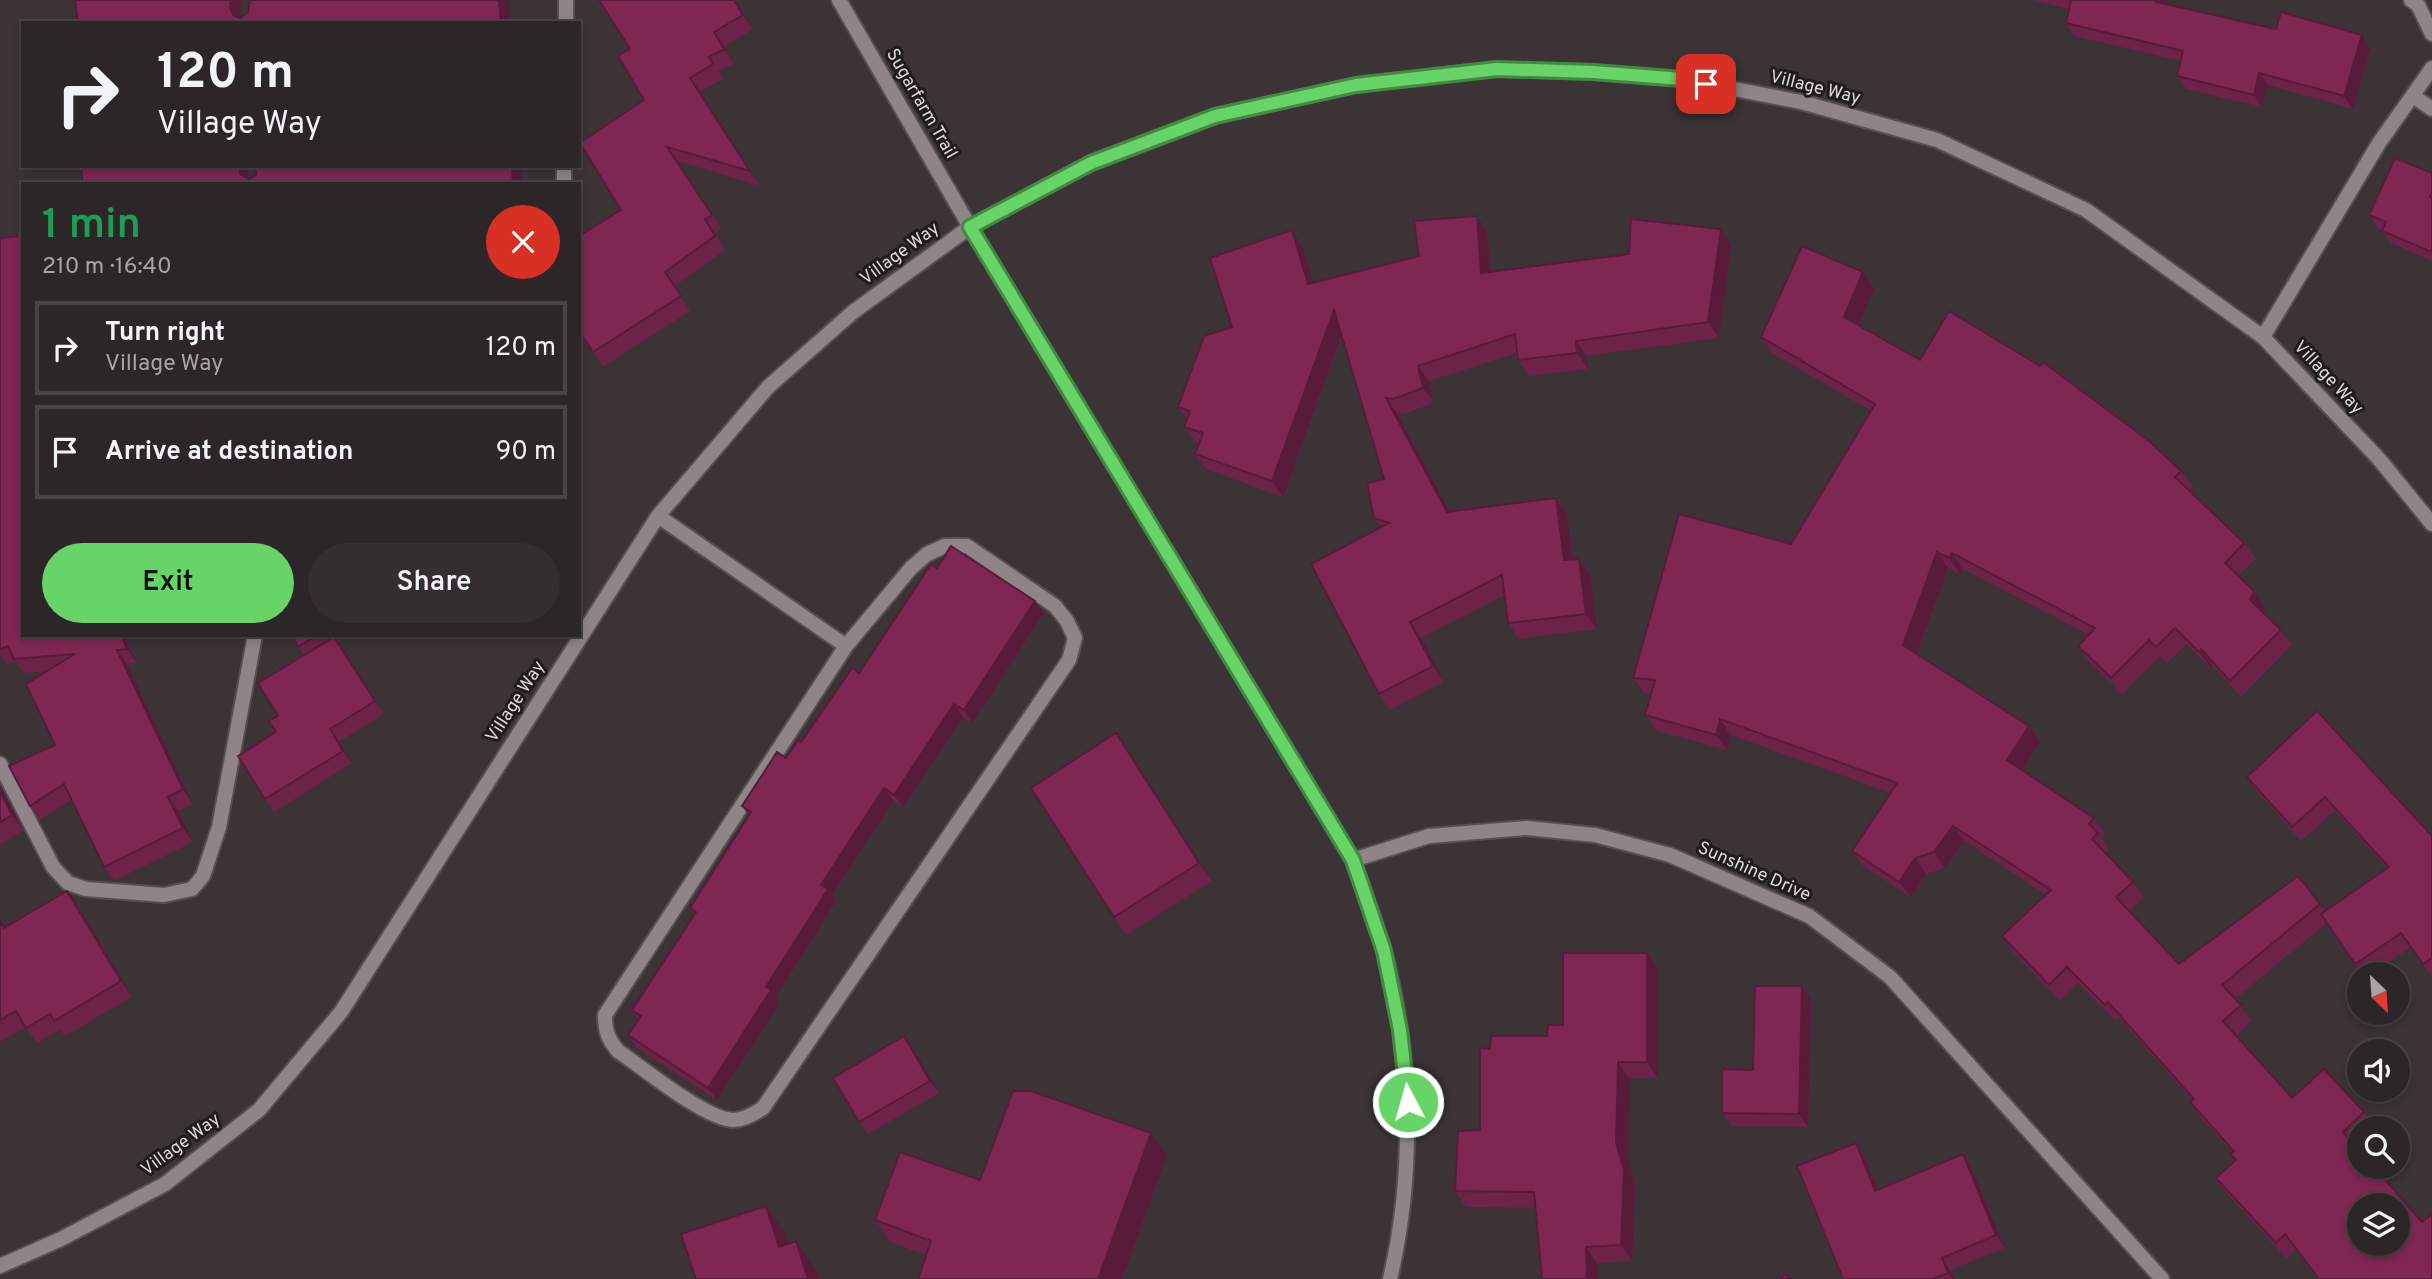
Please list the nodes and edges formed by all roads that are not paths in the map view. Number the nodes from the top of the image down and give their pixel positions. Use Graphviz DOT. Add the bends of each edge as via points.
graph roads {
  1 [pos="566,0"];
  2 [pos="839,0"];
  3 [pos="2411,0"];
  4 [pos="566,21"];
  5 [pos="2432,34"];
  6 [pos="2432,68"];
  7 [pos="2413,96"];
  8 [pos="2432,109"];
  9 [pos="970,227"];
  10 [pos="2263,337"];
  11 [pos="658,516"];
  12 [pos="2432,524"];
  13 [pos="581,636"];
  14 [pos="255,637"];
  15 [pos="581,637"];
  16 [pos="846,646"];
  17 [pos="0,764"];
  18 [pos="1353,860"];
  19 [pos="0,1266"];
  20 [pos="1390,1279"];
  21 [pos="2162,1279"];
  1 -- 4 [label="street"];
  2 -- 9 [label="street, Sugarfarm Trail"];
  3 -- 5 [label="street"];
  6 -- 7 [label="street"];
  7 -- 8 [label="street"];
  7 -- 10 [label="street" via="2379,143"];
  9 -- 10 [label="street, Village Way" via="1091,163 1215,116 1356,85 1497,69 1682,79 1801,102 1937,140 2086,210"];
  9 -- 11 [label="street, Village Way" via="853,312 768,387"];
  9 -- 18 [label="street, Sugarfarm Trail"];
  10 -- 12 [label="street, Village Way" via="2379,459"];
  11 -- 13 [label="street, Village Way"];
  11 -- 16 [label="street"];
  14 -- 17 [label="street" via="219,827 203,876 192,890 164,895 86,889 68,883 53,867"];
  15 -- 19 [label="street, Village Way" via="341,1012 258,1110 165,1184"];
  16 -- 16 [label="street" via="927,554 945,546 967,545 1055,606 1068,621 1074,638 1069,660 763,1108 735,1120 714,1117 618,1051 608,1039 605,1015"];
  18 -- 20 [label="street, Sugarfarm Trail" via="1384,951 1408,1102 1401,1236"];
  18 -- 21 [label="street, Sunshine Drive" via="1429,836 1527,828 1595,835 1670,855 1809,916 1890,977"];
}
